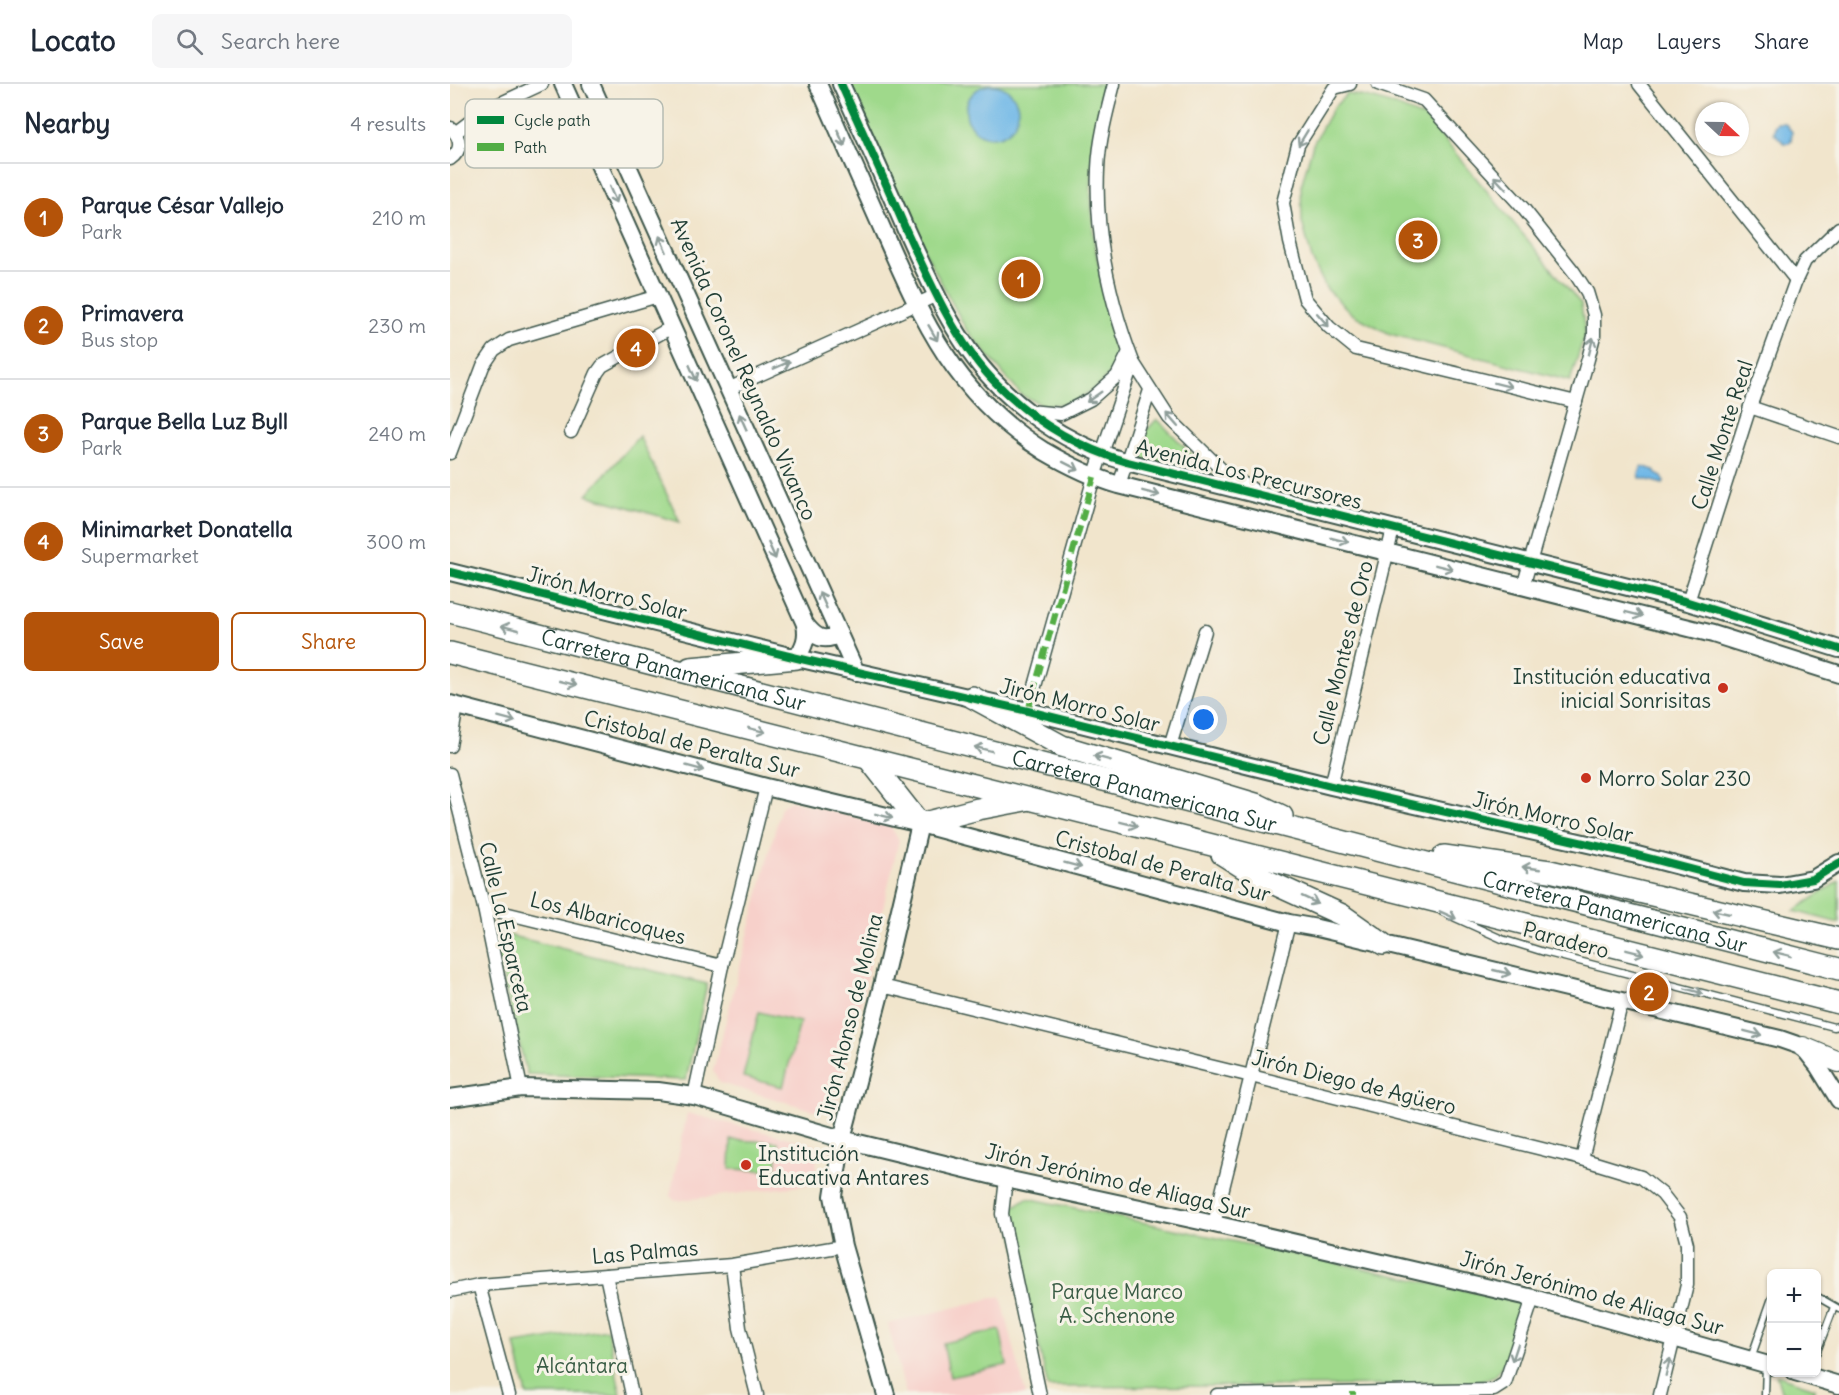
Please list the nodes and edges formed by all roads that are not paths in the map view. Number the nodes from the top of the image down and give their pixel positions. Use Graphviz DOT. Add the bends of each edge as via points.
graph roads {
  1 [pos="542,84"];
  2 [pos="563,84"];
  3 [pos="591,84"];
  4 [pos="818,84"];
  5 [pos="841,84"];
  6 [pos="1114,84"];
  7 [pos="1350,84"];
  8 [pos="1378,84"];
  9 [pos="1639,84"];
  10 [pos="1333,86"];
  11 [pos="510,99"];
  12 [pos="570,99"];
  13 [pos="598,99"];
  14 [pos="453,130"];
  15 [pos="450,159"];
  16 [pos="601,168"];
  17 [pos="629,168"];
  18 [pos="1839,228"];
  19 [pos="1796,280"];
  20 [pos="937,295"];
  21 [pos="658,296"];
  22 [pos="916,304"];
  23 [pos="672,327"];
  24 [pos="1131,357"];
  25 [pos="728,389"];
  26 [pos="1150,390"];
  27 [pos="1576,402"];
  28 [pos="1750,407"];
  29 [pos="1026,410"];
  30 [pos="571,432"];
  31 [pos="1839,437"];
  32 [pos="450,453"];
  33 [pos="1101,454"];
  34 [pos="1127,462"];
  35 [pos="1094,477"];
  36 [pos="1119,485"];
  37 [pos="1265,496"];
  38 [pos="1393,529"];
  39 [pos="1388,552"];
  40 [pos="1530,563"];
  41 [pos="450,572"];
  42 [pos="1522,587"];
  43 [pos="1688,602"];
  44 [pos="450,612"];
  45 [pos="805,624"];
  46 [pos="1205,632"];
  47 [pos="839,634"];
  48 [pos="1839,649"];
  49 [pos="450,653"];
  50 [pos="797,658"];
  51 [pos="672,669"];
  52 [pos="856,672"];
  53 [pos="1839,674"];
  54 [pos="972,698"];
  55 [pos="454,705"];
  56 [pos="1028,711"];
  57 [pos="450,746"];
  58 [pos="1170,746"];
  59 [pos="868,758"];
  60 [pos="450,774"];
  61 [pos="1331,786"];
  62 [pos="766,787"];
  63 [pos="1030,799"];
  64 [pos="920,824"];
  65 [pos="1314,834"];
  66 [pos="1204,842"];
  67 [pos="1342,842"];
  68 [pos="1839,863"];
  69 [pos="1395,892"];
  70 [pos="484,908"];
  71 [pos="1289,923"];
  72 [pos="1839,939"];
  73 [pos="1383,944"];
  74 [pos="723,966"];
  75 [pos="1839,969"];
  76 [pos="882,986"];
  77 [pos="1622,1000"];
  78 [pos="1839,1003"];
  79 [pos="1839,1026"];
  80 [pos="1803,1047"];
  81 [pos="1839,1062"];
  82 [pos="1251,1076"];
  83 [pos="521,1088"];
  84 [pos="694,1096"];
  85 [pos="450,1098"];
  86 [pos="1839,1100"];
  87 [pos="842,1139"];
  88 [pos="1582,1159"];
  89 [pos="1006,1179"];
  90 [pos="1214,1224"];
  91 [pos="843,1246"];
  92 [pos="732,1265"];
  93 [pos="606,1275"];
  94 [pos="479,1285"];
  95 [pos="450,1290"];
  96 [pos="1533,1298"];
  97 [pos="1821,1298"];
  98 [pos="1836,1308"];
  99 [pos="1769,1323"];
  100 [pos="1676,1338"];
  101 [pos="1821,1342"];
  102 [pos="1763,1363"];
  103 [pos="1814,1377"];
  104 [pos="1839,1385"];
  105 [pos="1353,1394"];
  106 [pos="509,1395"];
  107 [pos="632,1395"];
  108 [pos="757,1395"];
  109 [pos="886,1395"];
  110 [pos="1040,1395"];
  111 [pos="1217,1395"];
  112 [pos="1660,1395"];
  113 [pos="1765,1395"];
  1 -- 11 [label="street"];
  2 -- 12 [label="street, one-way"];
  13 -- 3 [label="street, Avenida Coronel Reynaldo Vivanco, one-way"];
  4 -- 22 [label="street, Avenida Los Precursores, one-way"];
  5 -- 20 [label="street, Avenida Los Precursores"];
  6 -- 24 [label="street" via="1098,168 1098,209 1112,294"];
  7 -- 10 [label="street"];
  27 -- 8 [label="street, one-way" via="1594,336 1594,315 1587,292 1523,208 1424,100"];
  9 -- 19 [label="street"];
  10 -- 27 [label="street, one-way" via="1298,145 1283,203 1305,299 1329,327 1356,349"];
  14 -- 15 [label="street" via="459,137 459,148"];
  16 -- 21 [label="street, one-way"];
  25 -- 17 [label="street, Avenida Coronel Reynaldo Vivanco, one-way"];
  18 -- 19 [label="street, Calle Monte Real" via="1805,261"];
  19 -- 28 [label="street, Calle Monte Real"];
  20 -- 22 [label="street"];
  20 -- 29 [label="street, Avenida Los Precursores" via="968,348 992,379"];
  21 -- 23 [label="street"];
  21 -- 32 [label="street" via="509,340 494,350 483,366"];
  25 -- 22 [label="street, one-way"];
  22 -- 35 [label="street, Avenida Los Precursores, one-way" via="946,357 984,404 1033,444"];
  23 -- 30 [label="street" via="602,366"];
  23 -- 45 [label="street, one-way"];
  24 -- 26 [label="street"];
  24 -- 29 [label="street, one-way" via="1106,388 1083,404 1061,414"];
  24 -- 33 [label="street"];
  47 -- 25 [label="street, Avenida Coronel Reynaldo Vivanco, one-way"];
  26 -- 34 [label="street"];
  37 -- 26 [label="street, one-way" via="1224,472 1169,418"];
  27 -- 40 [label="street"];
  28 -- 31 [label="street"];
  28 -- 43 [label="street, Calle Monte Real"];
  29 -- 33 [label="street, Avenida Los Precursores"];
  33 -- 34 [label="street, Avenida Los Precursores"];
  33 -- 35 [label="street"];
  34 -- 36 [label="street"];
  34 -- 37 [label="street, Avenida Los Precursores"];
  35 -- 36 [label="street, Avenida Los Precursores"];
  35 -- 56 [label="street"];
  36 -- 39 [label="street, Avenida Los Precursores, one-way"];
  37 -- 38 [label="street, Avenida Los Precursores"];
  38 -- 39 [label="street, Calle Montes de Oro"];
  38 -- 40 [label="street, Avenida Los Precursores"];
  39 -- 42 [label="street, Avenida Los Precursores, one-way"];
  39 -- 61 [label="street, Calle Montes de Oro"];
  40 -- 42 [label="street"];
  40 -- 43 [label="street, Avenida Los Precursores"];
  41 -- 50 [label="street, Jirón Morro Solar"];
  42 -- 53 [label="street, Avenida Los Precursores, one-way" via="1713,634"];
  43 -- 48 [label="street, Avenida Los Precursores"];
  51 -- 44 [label="highway, Carretera Panamericana Sur, one-way"];
  45 -- 47 [label="street" via="815,636 824,639"];
  45 -- 50 [label="street" via="805,645"];
  46 -- 58 [label="street"];
  47 -- 52 [label="street, Avenida Coronel Reynaldo Vivanco"];
  49 -- 59 [label="highway, Carretera Panamericana Sur, one-way"];
  50 -- 51 [label="highway"];
  50 -- 52 [label="street, Jirón Morro Solar"];
  65 -- 51 [label="highway, Carretera Panamericana Sur, one-way"];
  52 -- 54 [label="street, Jirón Morro Solar"];
  54 -- 56 [label="street, Jirón Morro Solar"];
  65 -- 54 [label="highway, one-way" via="1269,808 1062,746"];
  55 -- 57 [label="street"];
  55 -- 62 [label="street, Cristobal de Peralta Sur, one-way"];
  56 -- 58 [label="street, Jirón Morro Solar"];
  58 -- 61 [label="street, Jirón Morro Solar"];
  59 -- 63 [label="highway, Carretera Panamericana Sur"];
  59 -- 64 [label="highway"];
  60 -- 70 [label="street, Calle La Esparceta"];
  61 -- 68 [label="street, Jirón Morro Solar" via="1637,855 1744,884 1780,885 1813,879"];
  62 -- 64 [label="street, Cristobal de Peralta Sur, one-way"];
  62 -- 74 [label="street"];
  63 -- 64 [label="highway"];
  63 -- 66 [label="highway, Carretera Panamericana Sur, one-way"];
  64 -- 71 [label="street, Cristobal de Peralta Sur, one-way"];
  64 -- 76 [label="street, Jirón Alonso de Molina"];
  65 -- 67 [label="highway, Carretera Panamericana Sur"];
  66 -- 69 [label="highway, Carretera Panamericana Sur"];
  66 -- 73 [label="highway, one-way" via="1257,876 1342,915"];
  72 -- 67 [label="highway, one-way" via="1550,871"];
  75 -- 67 [label="highway, Carretera Panamericana Sur, one-way"];
  69 -- 78 [label="highway, Carretera Panamericana Sur, one-way"];
  69 -- 79 [label="lane, Paradero, one-way" via="1502,939 1544,952"];
  70 -- 74 [label="street, Los Albaricoques"];
  70 -- 83 [label="street, Calle La Esparceta"];
  71 -- 73 [label="street, Cristobal de Peralta Sur"];
  71 -- 82 [label="street"];
  73 -- 77 [label="street, Cristobal de Peralta Sur, one-way"];
  74 -- 84 [label="street"];
  76 -- 82 [label="street, Jirón Diego de Agüero"];
  76 -- 87 [label="street, Jirón Alonso de Molina"];
  77 -- 80 [label="street, Cristobal de Peralta Sur, one-way"];
  77 -- 88 [label="street"];
  80 -- 81 [label="main road"];
  80 -- 86 [label="street"];
  82 -- 88 [label="street, Jirón Diego de Agüero"];
  82 -- 90 [label="street"];
  83 -- 84 [label="street, Jirón Jerónimo de Aliaga Sur" via="658,1091"];
  83 -- 85 [label="street, Jirón Jerónimo de Aliaga Sur"];
  84 -- 87 [label="street, Jirón Jerónimo de Aliaga Sur"];
  87 -- 89 [label="street, Jirón Jerónimo de Aliaga Sur"];
  87 -- 91 [label="street, Jirón Alonso de Molina" via="833,1196"];
  88 -- 100 [label="street, Jirón Diego de Agüero" via="1641,1177 1662,1194 1680,1217 1687,1244 1687,1286"];
  89 -- 90 [label="street, Jirón Jerónimo de Aliaga Sur"];
  89 -- 110 [label="street" via="1002,1214"];
  90 -- 96 [label="street, Jirón Jerónimo de Aliaga Sur"];
  91 -- 92 [label="street, Las Palmas"];
  91 -- 109 [label="street, Jirón Alonso de Molina"];
  92 -- 93 [label="street, Las Palmas"];
  92 -- 108 [label="street" via="740,1328"];
  93 -- 94 [label="street, Las Palmas"];
  93 -- 107 [label="street"];
  94 -- 95 [label="street, Las Palmas"];
  94 -- 106 [label="street"];
  96 -- 100 [label="street, Jirón Jerónimo de Aliaga Sur"];
  96 -- 105 [label="street, one-way" via="1501,1387"];
  97 -- 98 [label="lane"];
  98 -- 101 [label="lane"];
  99 -- 102 [label="lane"];
  100 -- 102 [label="street, Jirón Jerónimo de Aliaga Sur"];
  112 -- 100 [label="street, Jirón Diego de Agüero, one-way"];
  102 -- 113 [label="lane"];
  103 -- 104 [label="street"];
  105 -- 111 [label="street"];
}
